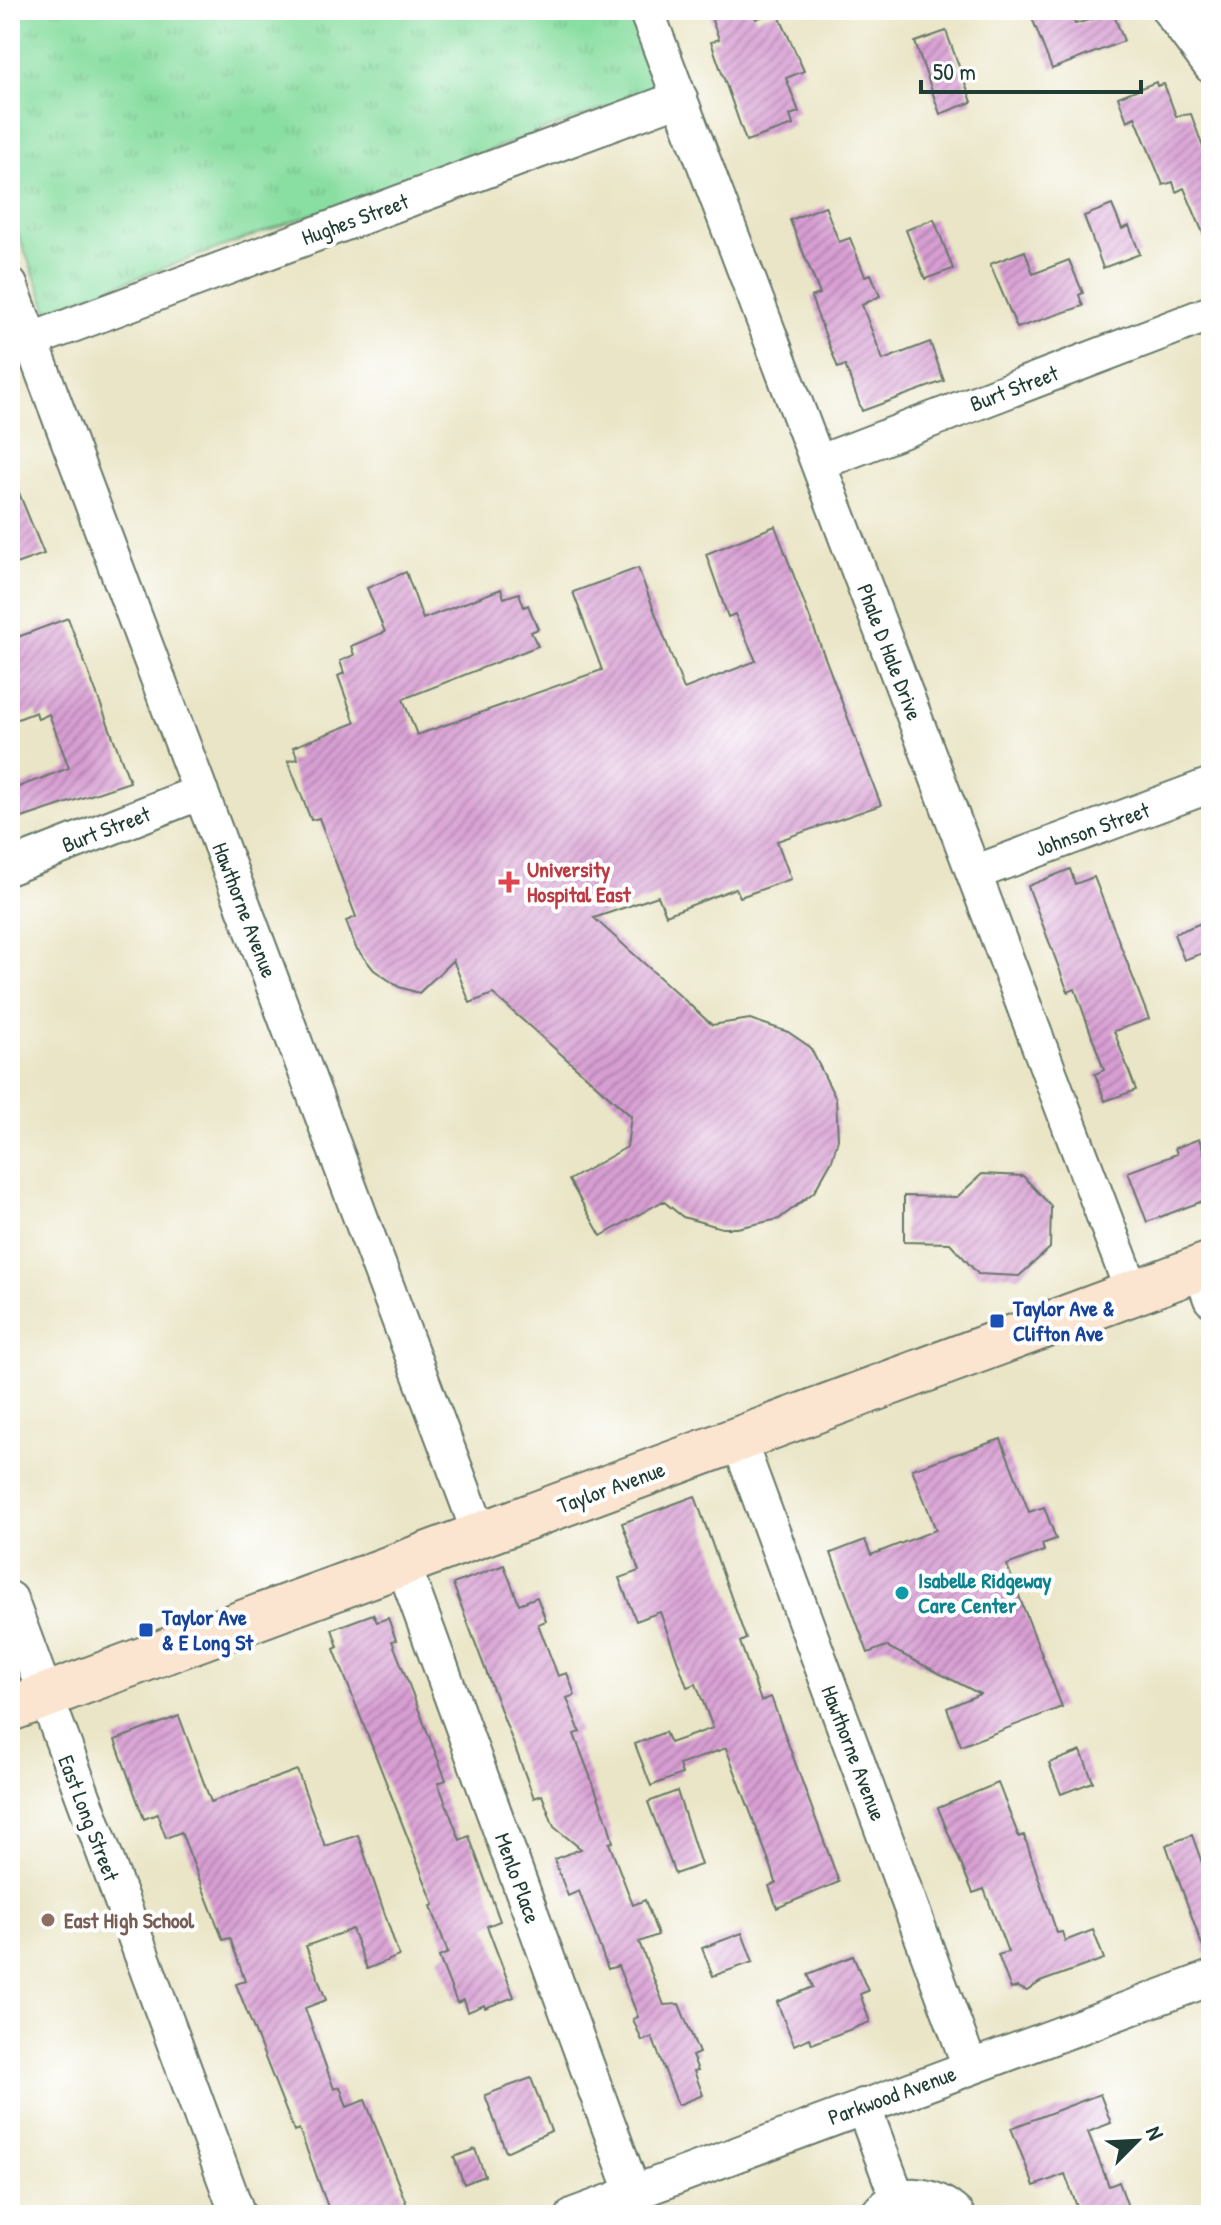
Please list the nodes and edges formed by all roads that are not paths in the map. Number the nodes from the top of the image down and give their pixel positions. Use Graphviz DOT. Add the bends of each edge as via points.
graph roads {
  1 [pos="646,10"];
  2 [pos="1185,14"];
  3 [pos="1211,66"];
  4 [pos="680,98"];
  5 [pos="10,285"];
  6 [pos="1211,313"];
  7 [pos="32,340"];
  8 [pos="818,463"];
  9 [pos="1211,785"];
  10 [pos="201,792"];
  11 [pos="10,867"];
  12 [pos="974,873"];
  13 [pos="1207,1277"];
  14 [pos="1133,1293"];
  15 [pos="738,1439"];
  16 [pos="480,1535"];
  17 [pos="403,1564"];
  18 [pos="10,1599"];
  19 [pos="27,1703"];
  20 [pos="1211,1978"];
  21 [pos="970,2067"];
  22 [pos="863,2106"];
  23 [pos="633,2192"];
  24 [pos="887,2206"];
  25 [pos="238,2215"];
  26 [pos="574,2215"];
  27 [pos="957,2215"];
  1 -- 4 [label="street, Phale D Hale Drive"];
  2 -- 3 [label="street"];
  4 -- 7 [label="street, Hughes Street"];
  4 -- 8 [label="street, Phale D Hale Drive"];
  5 -- 7 [label="street, Hawthorne Avenue"];
  6 -- 8 [label="street, Burt Street"];
  7 -- 10 [label="street, Hawthorne Avenue"];
  8 -- 12 [label="street, Phale D Hale Drive"];
  9 -- 12 [label="street, Johnson Street"];
  10 -- 11 [label="street, Burt Street"];
  10 -- 16 [label="street, Hawthorne Avenue"];
  12 -- 14 [label="street, Phale D Hale Drive"];
  13 -- 14 [label="main road, Taylor Avenue"];
  14 -- 15 [label="main road, Taylor Avenue"];
  15 -- 16 [label="main road, Taylor Avenue"];
  15 -- 21 [label="street, Hawthorne Avenue"];
  16 -- 17 [label="main road, Taylor Avenue"];
  17 -- 19 [label="main road, Taylor Avenue"];
  17 -- 23 [label="street, Menlo Place"];
  18 -- 19 [label="street, East Long Street"];
  19 -- 25 [label="street, East Long Street"];
  20 -- 21 [label="street, Parkwood Avenue"];
  21 -- 22 [label="street, Parkwood Avenue"];
  22 -- 23 [label="street, Parkwood Avenue"];
  22 -- 24 [label="street"];
  23 -- 26 [label="street, Parkwood Avenue"];
  24 -- 27 [label="street" via="923,2196"];
}
